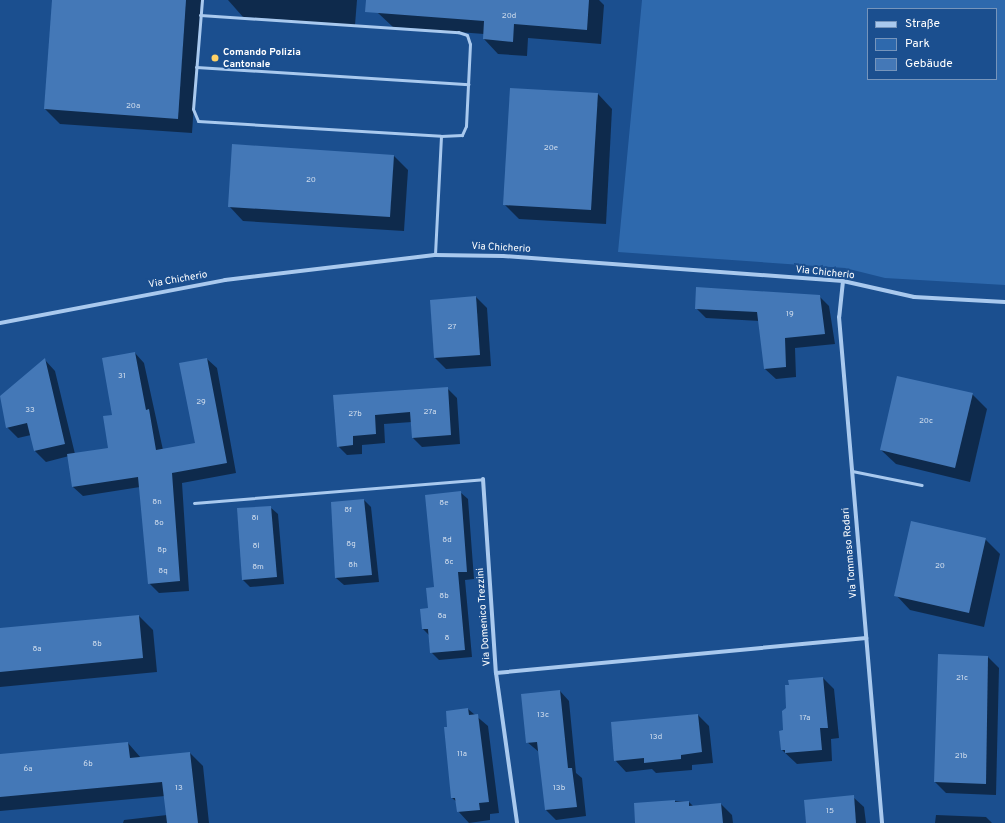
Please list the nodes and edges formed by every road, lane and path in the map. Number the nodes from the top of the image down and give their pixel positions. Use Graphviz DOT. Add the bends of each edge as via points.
graph roads {
  1 [pos="202,0"];
  2 [pos="200,15"];
  3 [pos="196,67"];
  4 [pos="468,84"];
  5 [pos="441,136"];
  6 [pos="435,255"];
  7 [pos="843,281"];
  8 [pos="1005,302"];
  9 [pos="0,323"];
  10 [pos="851,471"];
  11 [pos="483,479"];
  12 [pos="922,485"];
  13 [pos="194,503"];
  14 [pos="866,638"];
  15 [pos="496,673"];
  16 [pos="517,823"];
  17 [pos="882,823"];
  1 -- 2 [label="lane"];
  2 -- 3 [label="lane"];
  2 -- 4 [label="lane" via="464,33 470,44"];
  3 -- 4 [label="lane"];
  3 -- 5 [label="lane" via="193,109 198,121"];
  4 -- 5 [label="lane" via="465,132 457,136"];
  5 -- 6 [label="lane"];
  6 -- 7 [label="street, Via Chicherio" via="503,256"];
  6 -- 9 [label="street, Via Chicherio" via="225,280"];
  7 -- 8 [label="street, Via Chicherio" via="914,297"];
  7 -- 10 [label="street, Via Tommaso Rodari" via="839,318"];
  10 -- 12 [label="lane"];
  10 -- 14 [label="street, Via Tommaso Rodari"];
  11 -- 13 [label="lane, Via Domenico Trezzini"];
  11 -- 15 [label="street, Via Domenico Trezzini"];
  14 -- 15 [label="street, Via Domenico Trezzini"];
  14 -- 17 [label="street, Via Tommaso Rodari"];
  15 -- 16 [label="street"];
}
